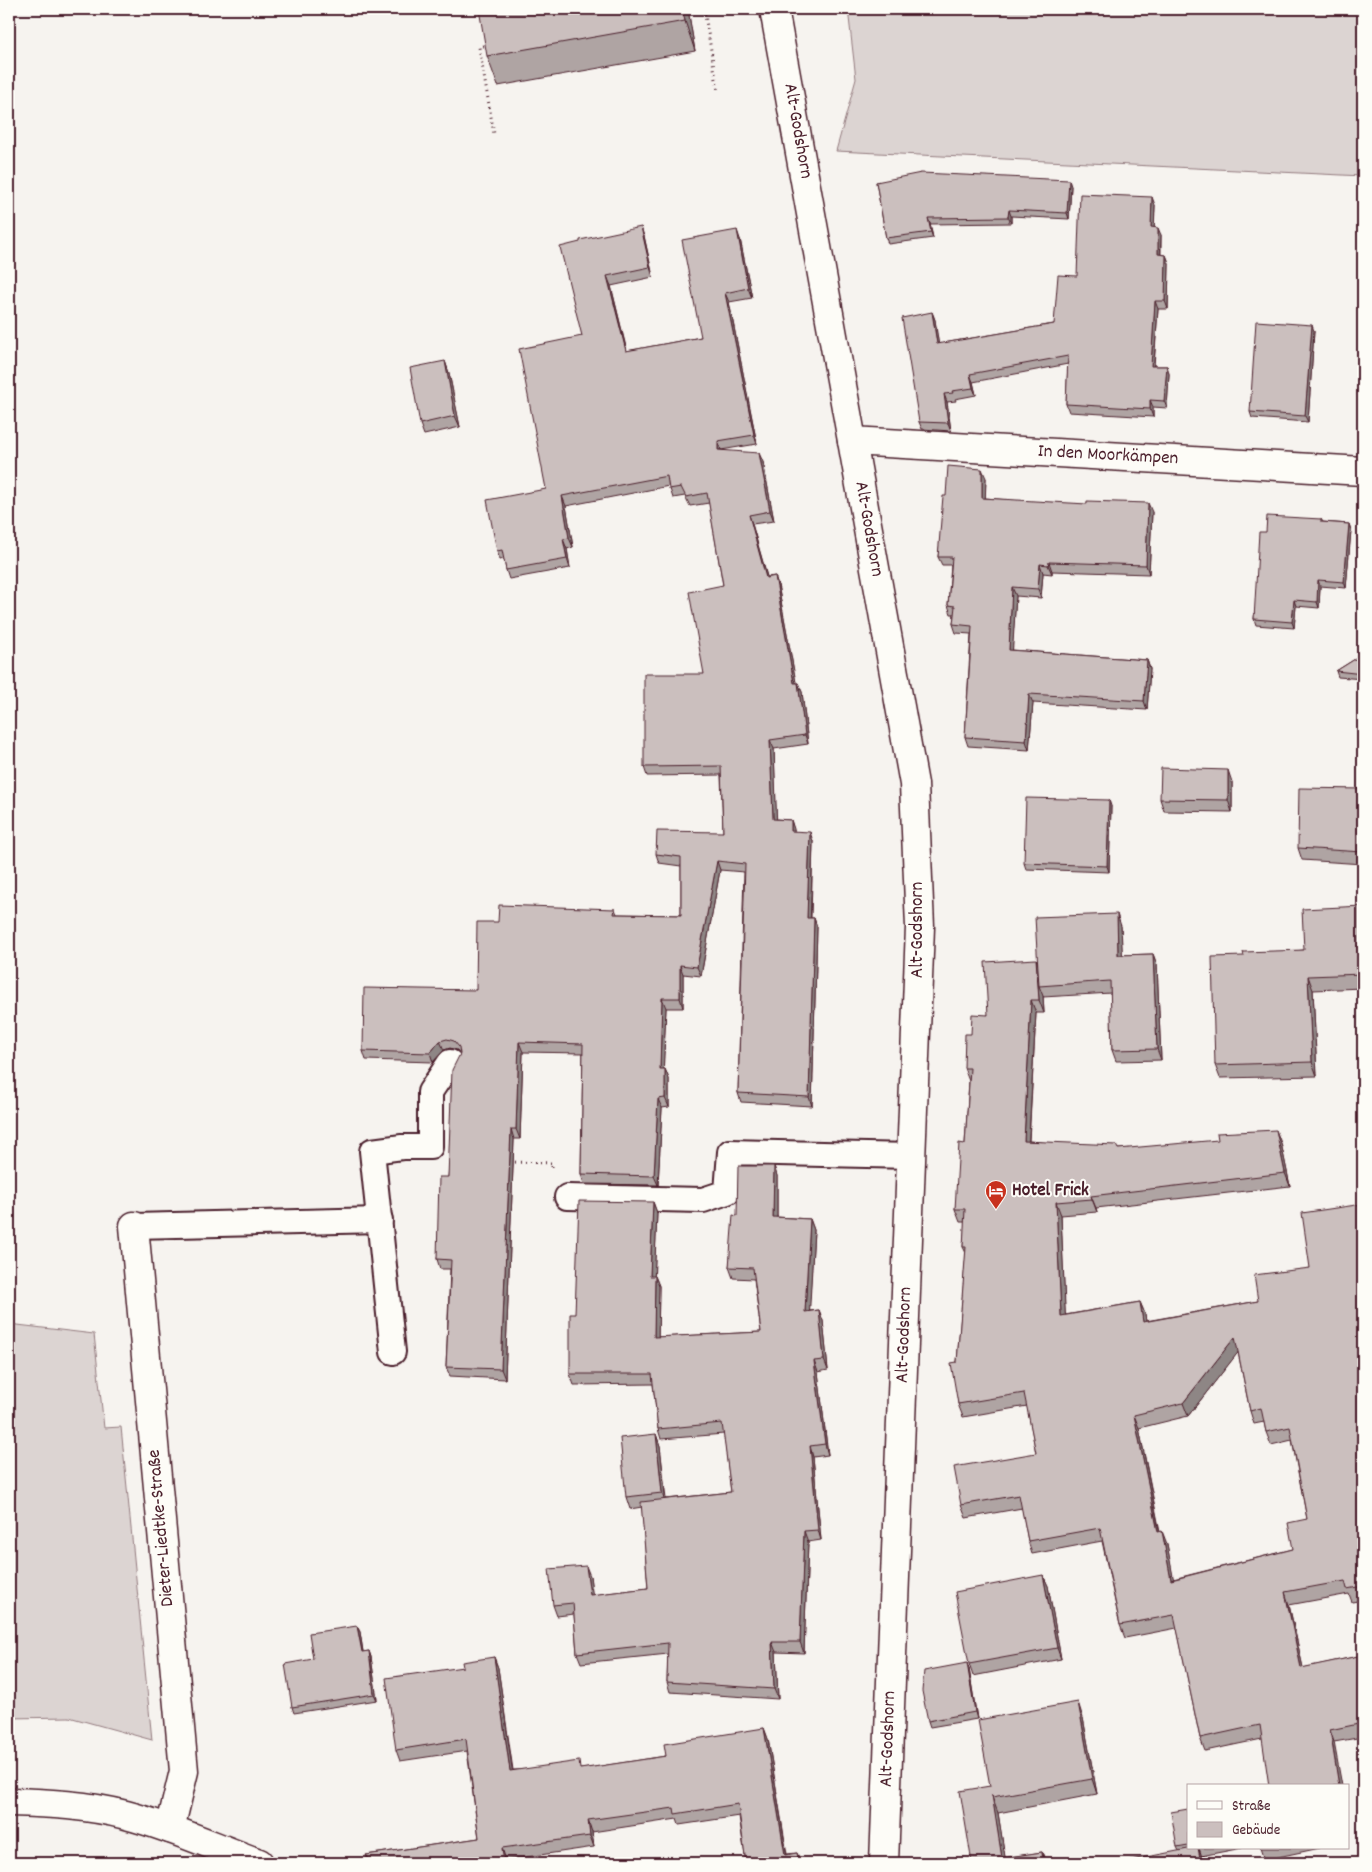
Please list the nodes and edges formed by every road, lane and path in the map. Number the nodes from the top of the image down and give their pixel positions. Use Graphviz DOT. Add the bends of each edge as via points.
graph roads {
  1 [pos="694,9"];
  2 [pos="704,9"];
  3 [pos="774,9"];
  4 [pos="688,10"];
  5 [pos="491,44"];
  6 [pos="718,91"];
  7 [pos="494,134"];
  8 [pos="852,441"];
  9 [pos="1363,472"];
  10 [pos="450,1062"];
  11 [pos="911,1156"];
  12 [pos="505,1161"];
  13 [pos="567,1197"];
  14 [pos="380,1220"];
  15 [pos="134,1226"];
  16 [pos="393,1352"];
  17 [pos="9,1802"];
  18 [pos="170,1829"];
  19 [pos="259,1863"];
  20 [pos="884,1863"];
  1 -- 4 [label="path"];
  2 -- 6 [label="path"];
  3 -- 8 [label="street, Alt-Godshorn"];
  5 -- 7 [label="path" via="479,47"];
  8 -- 9 [label="street, In den Moorkämpen"];
  8 -- 11 [label="street, Alt-Godshorn" via="914,784 920,927"];
  10 -- 14 [label="lane" via="430,1092 430,1147 372,1151"];
  11 -- 13 [label="lane" via="730,1152 727,1192 704,1200"];
  11 -- 20 [label="street, Alt-Godshorn"];
  12 -- 13 [label="path" via="552,1163 552,1196"];
  14 -- 15 [label="lane"];
  14 -- 16 [label="lane"];
  15 -- 18 [label="street, Dieter-Liedtke-Straße" via="184,1771"];
  17 -- 18 [label="street" via="54,1803 125,1815"];
  18 -- 19 [label="street"];
}
